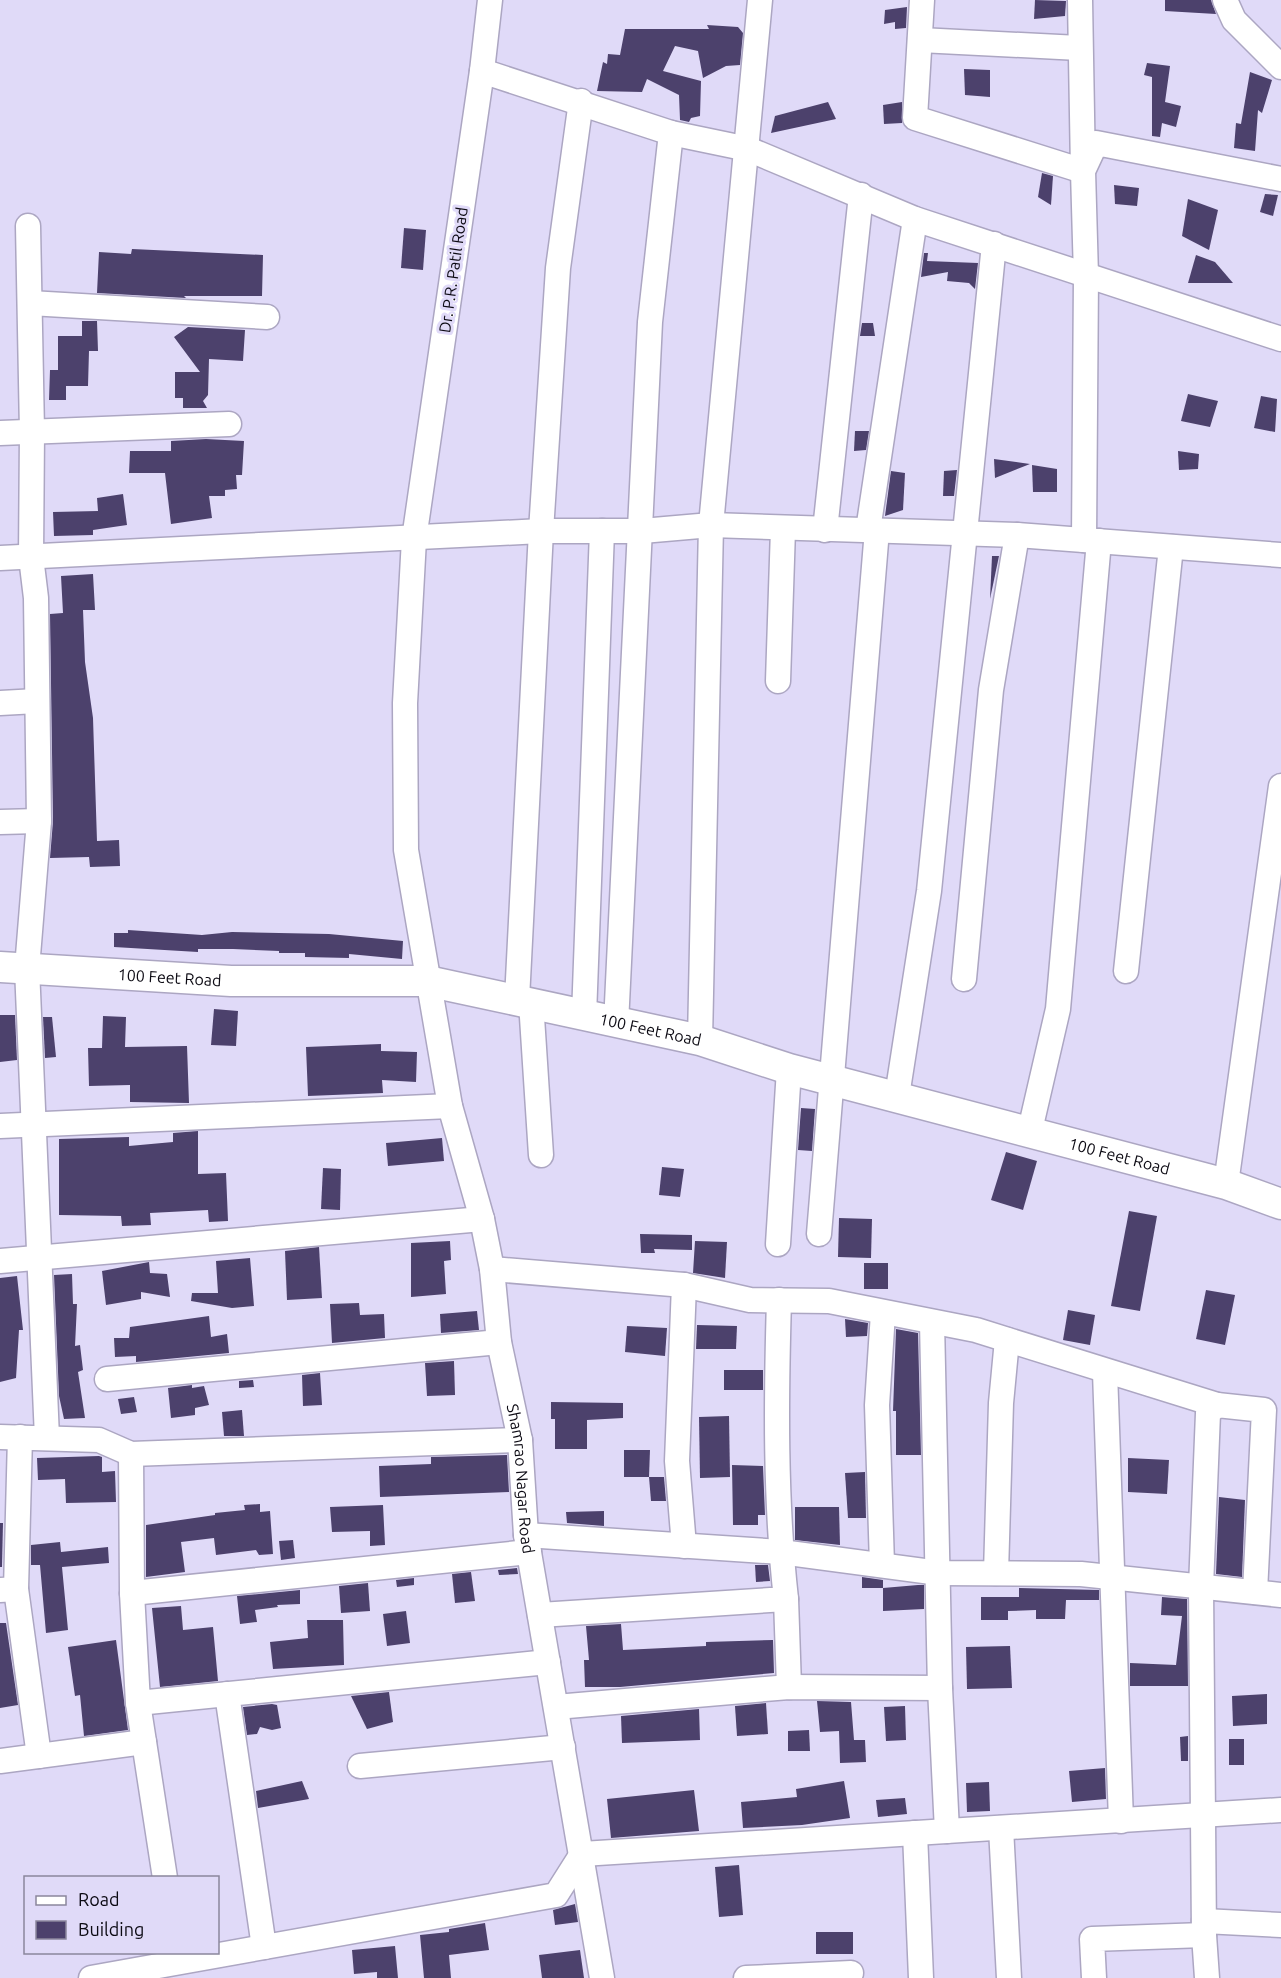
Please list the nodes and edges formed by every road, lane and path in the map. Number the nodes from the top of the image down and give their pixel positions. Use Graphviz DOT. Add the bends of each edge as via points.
graph roads {
  1 [pos="490,0"];
  2 [pos="760,0"];
  3 [pos="922,0"];
  4 [pos="1080,0"];
  5 [pos="1225,0"];
  6 [pos="920,40"];
  7 [pos="1079,48"];
  8 [pos="1281,67"];
  9 [pos="482,71"];
  10 [pos="581,102"];
  11 [pos="671,133"];
  12 [pos="748,149"];
  13 [pos="1083,171"];
  14 [pos="1281,179"];
  15 [pos="861,195"];
  16 [pos="915,219"];
  17 [pos="28,226"];
  18 [pos="994,244"];
  19 [pos="1086,276"];
  20 [pos="30,303"];
  21 [pos="267,317"];
  22 [pos="1281,339"];
  23 [pos="229,424"];
  24 [pos="32,432"];
  25 [pos="0,433"];
  26 [pos="711,525"];
  27 [pos="783,530"];
  28 [pos="825,530"];
  29 [pos="873,530"];
  30 [pos="541,531"];
  31 [pos="602,531"];
  32 [pos="642,531"];
  33 [pos="966,534"];
  34 [pos="1017,535"];
  35 [pos="414,539"];
  36 [pos="1092,541"];
  37 [pos="1171,547"];
  38 [pos="1281,555"];
  39 [pos="31,556"];
  40 [pos="0,558"];
  41 [pos="778,681"];
  42 [pos="37,701"];
  43 [pos="0,703"];
  44 [pos="1281,786"];
  45 [pos="39,821"];
  46 [pos="0,822"];
  47 [pos="14,968"];
  48 [pos="1126,971"];
  49 [pos="964,979"];
  50 [pos="427,981"];
  51 [pos="524,1000"];
  52 [pos="584,1016"];
  53 [pos="616,1024"];
  54 [pos="699,1040"];
  55 [pos="789,1069"];
  56 [pos="831,1079"];
  57 [pos="897,1096"];
  58 [pos="450,1106"];
  59 [pos="33,1125"];
  60 [pos="0,1126"];
  61 [pos="1030,1130"];
  62 [pos="541,1155"];
  63 [pos="1226,1184"];
  64 [pos="1281,1204"];
  65 [pos="482,1219"];
  66 [pos="819,1234"];
  67 [pos="778,1244"];
  68 [pos="39,1259"];
  69 [pos="0,1261"];
  70 [pos="492,1269"];
  71 [pos="684,1285"];
  72 [pos="779,1300"];
  73 [pos="883,1313"];
  74 [pos="932,1322"];
  75 [pos="1007,1340"];
  76 [pos="499,1342"];
  77 [pos="1105,1372"];
  78 [pos="107,1379"];
  79 [pos="1217,1405"];
  80 [pos="10,1437"];
  81 [pos="47,1438"];
  82 [pos="520,1440"];
  83 [pos="131,1454"];
  84 [pos="527,1544"];
  85 [pos="684,1546"];
  86 [pos="781,1552"];
  87 [pos="882,1565"];
  88 [pos="939,1573"];
  89 [pos="996,1573"];
  90 [pos="1111,1577"];
  91 [pos="1201,1587"];
  92 [pos="8,1589"];
  93 [pos="1255,1592"];
  94 [pos="132,1593"];
  95 [pos="1281,1595"];
  96 [pos="786,1599"];
  97 [pos="540,1615"];
  98 [pos="548,1662"];
  99 [pos="789,1687"];
  100 [pos="940,1688"];
  101 [pos="227,1694"];
  102 [pos="138,1703"];
  103 [pos="556,1707"];
  104 [pos="144,1742"];
  105 [pos="563,1747"];
  106 [pos="39,1756"];
  107 [pos="0,1761"];
  108 [pos="360,1766"];
  109 [pos="1281,1810"];
  110 [pos="1204,1815"];
  111 [pos="1121,1821"];
  112 [pos="1001,1828"];
  113 [pos="947,1832"];
  114 [pos="915,1833"];
  115 [pos="582,1854"];
  116 [pos="165,1876"];
  117 [pos="1281,1925"];
  118 [pos="1204,1928"];
  119 [pos="264,1947"];
  120 [pos="219,1952"];
  121 [pos="204,1954"];
  122 [pos="178,1957"];
  123 [pos="851,1973"];
  124 [pos="818,1976"];
  125 [pos="91,1978"];
  126 [pos="602,1978"];
  127 [pos="747,1978"];
  128 [pos="921,1978"];
  129 [pos="1009,1978"];
  130 [pos="1094,1978"];
  131 [pos="1207,1978"];
  1 -- 9 [label="street, Dr. P.R. Patil Road"];
  2 -- 12 [label="street"];
  3 -- 6 [label="street"];
  4 -- 7 [label="street"];
  5 -- 8 [label="street" via="1234,20"];
  6 -- 7 [label="street"];
  6 -- 13 [label="street" via="915,118"];
  7 -- 13 [label="street"];
  9 -- 10 [label="street"];
  9 -- 35 [label="street, Dr. P.R. Patil Road"];
  10 -- 11 [label="street"];
  10 -- 30 [label="street" via="558,268"];
  11 -- 12 [label="street"];
  11 -- 32 [label="street" via="650,322"];
  12 -- 15 [label="street"];
  12 -- 26 [label="street"];
  13 -- 14 [label="street" via="1096,143"];
  13 -- 19 [label="street"];
  15 -- 16 [label="street"];
  15 -- 28 [label="street"];
  16 -- 18 [label="street"];
  16 -- 29 [label="street"];
  17 -- 20 [label="street"];
  18 -- 19 [label="street"];
  18 -- 33 [label="street"];
  19 -- 22 [label="street"];
  19 -- 36 [label="street"];
  20 -- 21 [label="street"];
  20 -- 24 [label="street"];
  23 -- 24 [label="street"];
  24 -- 25 [label="street"];
  24 -- 39 [label="street"];
  26 -- 27 [label="street"];
  26 -- 32 [label="street"];
  26 -- 54 [label="street"];
  27 -- 28 [label="street"];
  27 -- 41 [label="street"];
  28 -- 29 [label="street"];
  29 -- 33 [label="street"];
  29 -- 56 [label="street"];
  30 -- 31 [label="street"];
  30 -- 35 [label="street"];
  30 -- 51 [label="street"];
  31 -- 32 [label="street"];
  31 -- 52 [label="street"];
  32 -- 53 [label="street"];
  33 -- 34 [label="street"];
  33 -- 57 [label="street" via="947,688 929,891"];
  34 -- 36 [label="street"];
  34 -- 49 [label="street" via="991,690"];
  35 -- 39 [label="street"];
  35 -- 50 [label="street, Dr. P.R. Patil Road" via="405,703 406,850"];
  36 -- 37 [label="street"];
  36 -- 61 [label="street" via="1058,1009"];
  37 -- 38 [label="street"];
  37 -- 48 [label="street"];
  39 -- 40 [label="street"];
  39 -- 42 [label="street" via="36,598"];
  42 -- 43 [label="street"];
  42 -- 45 [label="street"];
  44 -- 63 [label="street"];
  45 -- 46 [label="street"];
  45 -- 47 [label="street"];
  47 -- 50 [label="main road, 100 Feet Road" via="231,981"];
  47 -- 59 [label="street"];
  50 -- 51 [label="main road, 100 Feet Road"];
  50 -- 58 [label="street, Shamrao Nagar Road"];
  51 -- 52 [label="main road, 100 Feet Road"];
  51 -- 62 [label="street"];
  52 -- 53 [label="main road, 100 Feet Road"];
  53 -- 54 [label="main road, 100 Feet Road"];
  54 -- 55 [label="main road, 100 Feet Road"];
  55 -- 56 [label="main road, 100 Feet Road"];
  55 -- 67 [label="street"];
  56 -- 57 [label="main road, 100 Feet Road"];
  56 -- 66 [label="street"];
  57 -- 61 [label="main road, 100 Feet Road"];
  58 -- 59 [label="street"];
  58 -- 65 [label="street, Shamrao Nagar Road"];
  59 -- 60 [label="street"];
  59 -- 68 [label="street"];
  61 -- 63 [label="main road, 100 Feet Road"];
  63 -- 64 [label="main road, 100 Feet Road"];
  65 -- 68 [label="street"];
  65 -- 70 [label="street, Shamrao Nagar Road"];
  68 -- 69 [label="street"];
  68 -- 81 [label="street"];
  70 -- 71 [label="street"];
  70 -- 76 [label="street, Shamrao Nagar Road"];
  71 -- 72 [label="street" via="750,1300"];
  71 -- 85 [label="street" via="677,1461"];
  72 -- 73 [label="street" via="829,1301"];
  72 -- 86 [label="street" via="776,1403"];
  73 -- 74 [label="street"];
  73 -- 87 [label="street" via="878,1405"];
  74 -- 75 [label="street"];
  74 -- 88 [label="street"];
  75 -- 77 [label="street"];
  75 -- 89 [label="street" via="1001,1403"];
  76 -- 78 [label="street"];
  76 -- 82 [label="street, Shamrao Nagar Road"];
  77 -- 79 [label="street"];
  77 -- 90 [label="street"];
  79 -- 91 [label="street" via="1208,1413"];
  79 -- 93 [label="street" via="1264,1410"];
  80 -- 81 [label="street"];
  80 -- 92 [label="street"];
  81 -- 83 [label="street" via="99,1440"];
  82 -- 83 [label="street"];
  82 -- 84 [label="street, Shamrao Nagar Road"];
  83 -- 94 [label="street"];
  84 -- 85 [label="street"];
  84 -- 94 [label="street"];
  84 -- 97 [label="street, Shamrao Nagar Road"];
  85 -- 86 [label="street"];
  86 -- 87 [label="street"];
  86 -- 96 [label="street"];
  87 -- 88 [label="street"];
  88 -- 89 [label="street"];
  88 -- 100 [label="street"];
  89 -- 90 [label="street"];
  90 -- 91 [label="street"];
  90 -- 111 [label="street"];
  91 -- 93 [label="street"];
  91 -- 110 [label="street"];
  92 -- 106 [label="street"];
  93 -- 95 [label="street"];
  94 -- 102 [label="street"];
  96 -- 97 [label="street"];
  96 -- 99 [label="street"];
  97 -- 98 [label="street, Shamrao Nagar Road"];
  98 -- 101 [label="street"];
  98 -- 103 [label="street, Shamrao Nagar Road"];
  99 -- 100 [label="street"];
  99 -- 103 [label="street"];
  100 -- 113 [label="street"];
  101 -- 102 [label="street"];
  101 -- 119 [label="street"];
  102 -- 104 [label="street"];
  103 -- 105 [label="street, Shamrao Nagar Road"];
  104 -- 106 [label="street"];
  104 -- 116 [label="street"];
  105 -- 108 [label="street"];
  105 -- 115 [label="street, Shamrao Nagar Road"];
  106 -- 107 [label="street"];
  109 -- 110 [label="street"];
  110 -- 111 [label="street"];
  110 -- 118 [label="street"];
  111 -- 112 [label="street"];
  112 -- 113 [label="street"];
  112 -- 129 [label="street"];
  113 -- 114 [label="street"];
  114 -- 115 [label="street"];
  114 -- 128 [label="street"];
  115 -- 119 [label="street" via="556,1895"];
  115 -- 126 [label="street, Shamrao Nagar Road"];
  117 -- 118 [label="street"];
  118 -- 130 [label="street" via="1092,1939"];
  118 -- 131 [label="street"];
  119 -- 120 [label="street"];
  121 -- 122 [label="street"];
  122 -- 125 [label="street"];
  123 -- 124 [label="street"];
  124 -- 127 [label="street"];
}
